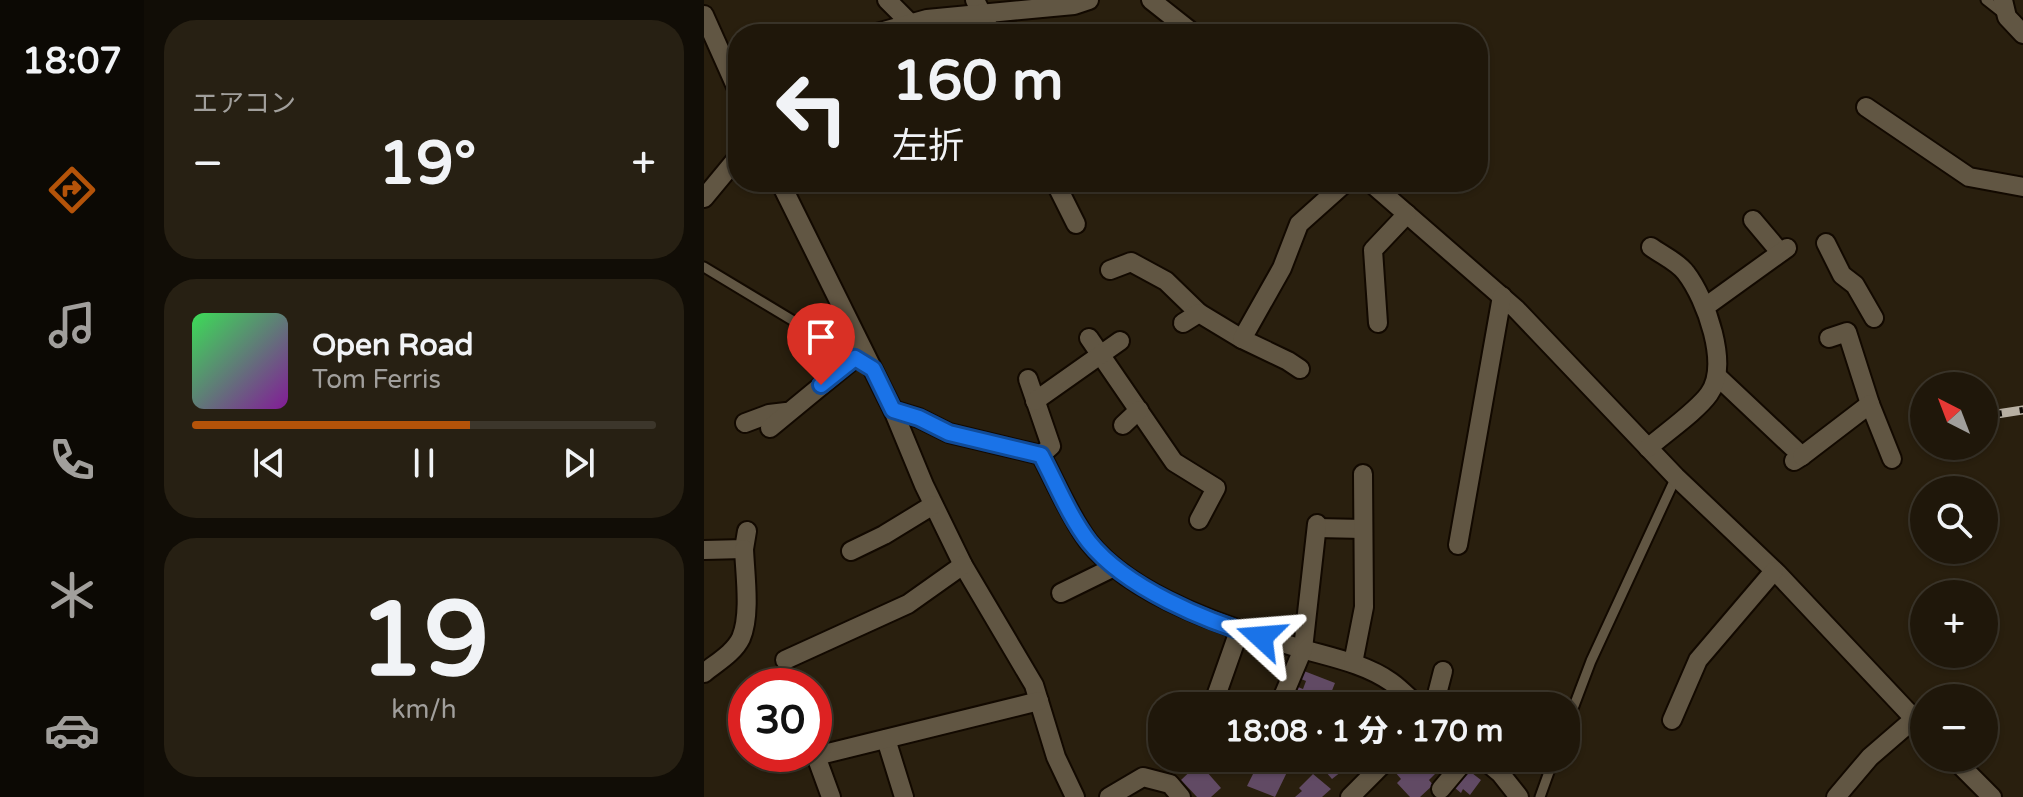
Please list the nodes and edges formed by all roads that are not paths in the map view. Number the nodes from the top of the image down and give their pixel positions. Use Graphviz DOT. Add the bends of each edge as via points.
graph roads {
  1 [pos="887,0"];
  2 [pos="1089,0"];
  3 [pos="1151,0"];
  4 [pos="1986,0"];
  5 [pos="979,7"];
  6 [pos="2005,9"];
  7 [pos="705,18"];
  8 [pos="910,23"];
  9 [pos="907,24"];
  10 [pos="1181,24"];
  11 [pos="2023,34"];
  12 [pos="728,69"];
  13 [pos="1866,107"];
  14 [pos="728,169"];
  15 [pos="2023,187"];
  16 [pos="785,192"];
  17 [pos="1060,192"];
  18 [pos="1335,192"];
  19 [pos="1382,192"];
  20 [pos="704,198"];
  21 [pos="1407,214"];
  22 [pos="1753,220"];
  23 [pos="1076,224"];
  24 [pos="1826,243"];
  25 [pos="1651,247"];
  26 [pos="704,267"];
  27 [pos="1110,270"];
  28 [pos="1502,296"];
  29 [pos="1705,307"];
  30 [pos="1378,323"];
  31 [pos="1089,338"];
  32 [pos="1242,339"];
  33 [pos="1120,341"];
  34 [pos="1101,354"];
  35 [pos="855,358"];
  36 [pos="873,369"];
  37 [pos="1300,369"];
  38 [pos="1717,376"];
  39 [pos="1028,379"];
  40 [pos="1035,401"];
  41 [pos="1870,404"];
  42 [pos="893,410"];
  43 [pos="1139,410"];
  44 [pos="788,412"];
  45 [pos="745,423"];
  46 [pos="1123,425"];
  47 [pos="770,428"];
  48 [pos="1648,448"];
  49 [pos="1041,455"];
  50 [pos="1892,459"];
  51 [pos="1363,474"];
  52 [pos="1676,477"];
  53 [pos="933,505"];
  54 [pos="1199,520"];
  55 [pos="1363,529"];
  56 [pos="1458,545"];
  57 [pos="704,550"];
  58 [pos="851,551"];
  59 [pos="963,565"];
  60 [pos="1114,567"];
  61 [pos="1774,571"];
  62 [pos="1061,593"];
  63 [pos="1239,631"];
  64 [pos="1303,649"];
  65 [pos="785,660"];
  66 [pos="1353,663"];
  67 [pos="1443,671"];
  68 [pos="704,673"];
  69 [pos="1217,692"];
  70 [pos="1285,692"];
  71 [pos="1402,692"];
  72 [pos="1438,692"];
  73 [pos="1579,692"];
  74 [pos="1039,701"];
  75 [pos="1910,715"];
  76 [pos="1672,720"];
  77 [pos="1910,730"];
  78 [pos="886,739"];
  79 [pos="832,751"];
  80 [pos="821,772"];
  81 [pos="1375,772"];
  82 [pos="1455,772"];
  83 [pos="1499,772"];
  84 [pos="1549,772"];
  85 [pos="1967,772"];
  86 [pos="1441,789"];
  87 [pos="831,797"];
  88 [pos="904,797"];
  89 [pos="1075,797"];
  90 [pos="1109,797"];
  91 [pos="1181,797"];
  92 [pos="1350,797"];
  93 [pos="1519,797"];
  94 [pos="1540,797"];
  95 [pos="1836,797"];
  96 [pos="1992,797"];
  1 -- 8 [label="street"];
  2 -- 5 [label="street" via="1074,5"];
  3 -- 10 [label="street"];
  4 -- 6 [label="lane"];
  5 -- 8 [label="street"];
  6 -- 11 [label="street"];
  7 -- 12 [label="street"];
  8 -- 9 [label="street"];
  13 -- 15 [label="street" via="1969,177"];
  14 -- 20 [label="street"];
  16 -- 36 [label="street"];
  17 -- 23 [label="street"];
  18 -- 32 [label="street" via="1299,224 1282,268"];
  19 -- 21 [label="street"];
  21 -- 28 [label="street"];
  21 -- 30 [label="street" via="1373,250"];
  22 -- 29 [label="street" via="1783,250"];
  24 -- 41 [label="street" via="1842,275 1877,316 1838,335"];
  25 -- 29 [label="street" via="1685,271"];
  26 -- 35 [label="lane"];
  27 -- 32 [label="street" via="1131,262 1166,281 1191,318"];
  28 -- 48 [label="street"];
  28 -- 56 [label="street"];
  29 -- 38 [label="street"];
  31 -- 34 [label="street"];
  32 -- 37 [label="street"];
  33 -- 34 [label="street"];
  34 -- 40 [label="street"];
  34 -- 43 [label="street"];
  35 -- 36 [label="lane"];
  35 -- 44 [label="street"];
  36 -- 42 [label="street"];
  38 -- 41 [label="street" via="1797,460"];
  38 -- 48 [label="street" via="1708,395"];
  39 -- 40 [label="street"];
  40 -- 49 [label="street" via="1051,446"];
  41 -- 50 [label="street"];
  42 -- 49 [label="street" via="949,433"];
  42 -- 53 [label="street"];
  43 -- 46 [label="street"];
  43 -- 54 [label="street" via="1174,462 1216,488"];
  44 -- 45 [label="street"];
  44 -- 47 [label="street"];
  48 -- 52 [label="street"];
  49 -- 60 [label="street" via="1089,542"];
  51 -- 55 [label="street"];
  52 -- 61 [label="street"];
  52 -- 73 [label="lane"];
  53 -- 58 [label="street"];
  53 -- 59 [label="street"];
  55 -- 64 [label="street" via="1317,526"];
  55 -- 66 [label="street" via="1364,607"];
  57 -- 68 [label="street" via="745,540 747,603 741,638"];
  59 -- 65 [label="street" via="908,604"];
  59 -- 74 [label="street"];
  60 -- 62 [label="street"];
  60 -- 63 [label="street" via="1164,598"];
  61 -- 75 [label="street"];
  61 -- 76 [label="street" via="1698,660"];
  63 -- 64 [label="street"];
  63 -- 69 [label="street"];
  64 -- 66 [label="street"];
  64 -- 70 [label="street"];
  66 -- 71 [label="street"];
  67 -- 72 [label="street"];
  74 -- 78 [label="street"];
  74 -- 89 [label="street"];
  77 -- 95 [label="street" via="1870,757"];
  78 -- 79 [label="street"];
  78 -- 88 [label="street"];
  80 -- 87 [label="street"];
  81 -- 92 [label="street"];
  82 -- 86 [label="street"];
  83 -- 93 [label="street"];
  84 -- 94 [label="lane"];
  85 -- 96 [label="street"];
  90 -- 91 [label="street" via="1143,777 1170,784"];
}
